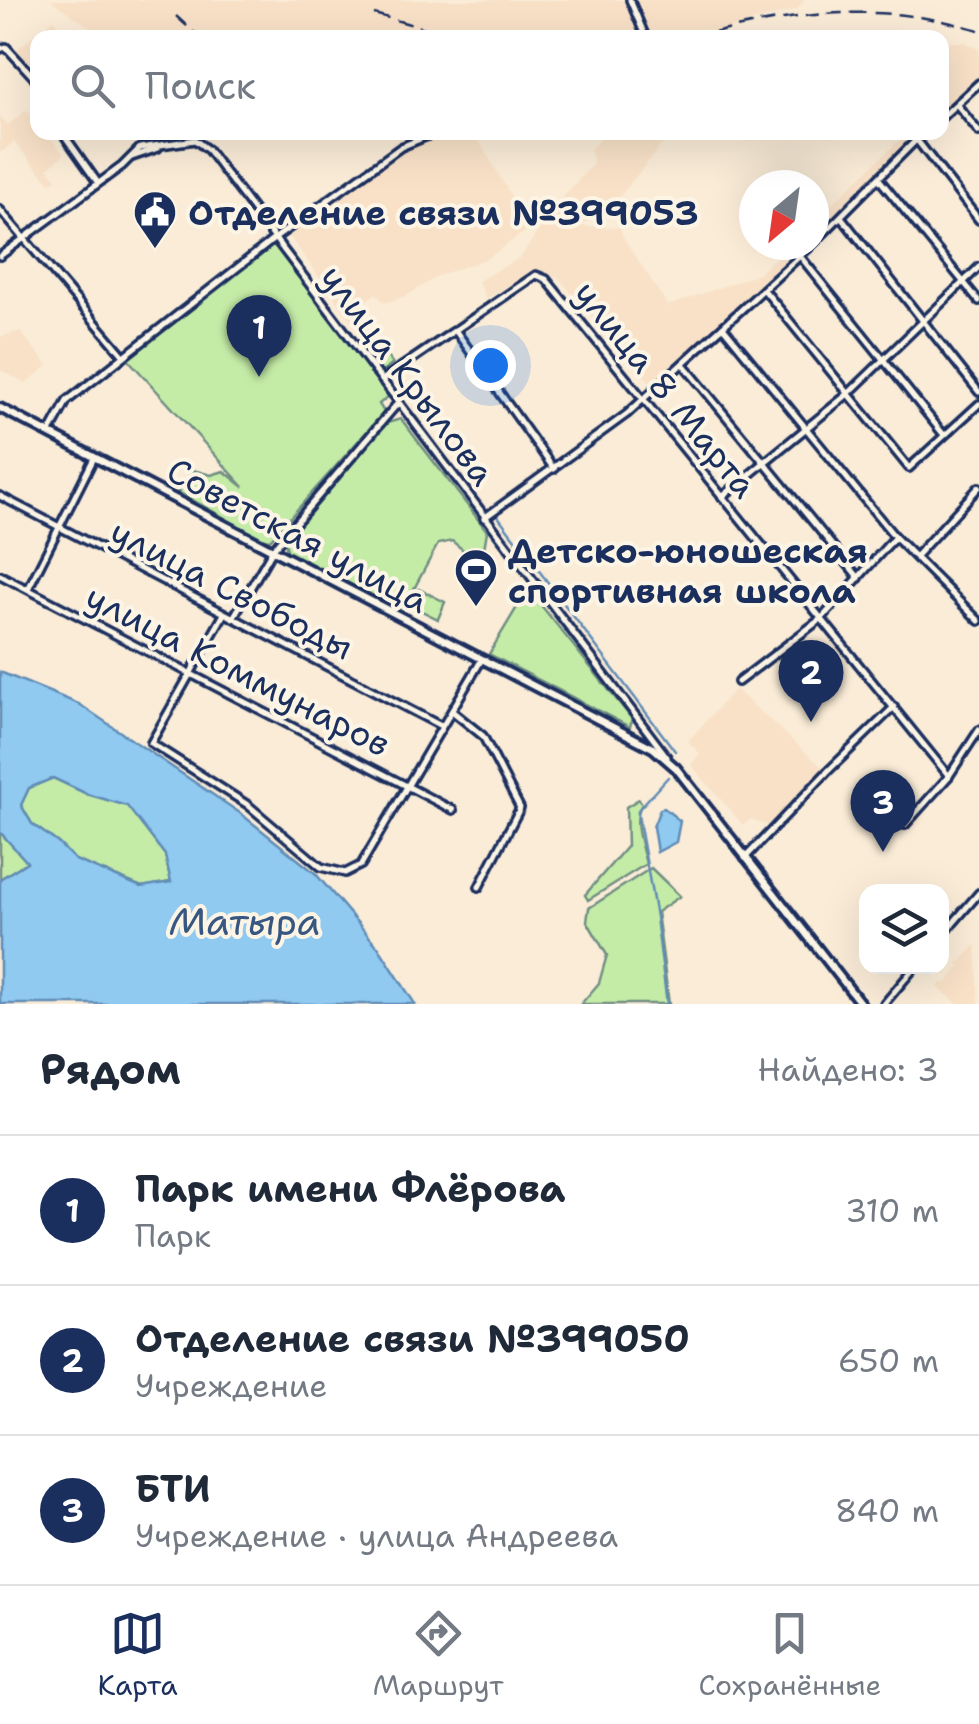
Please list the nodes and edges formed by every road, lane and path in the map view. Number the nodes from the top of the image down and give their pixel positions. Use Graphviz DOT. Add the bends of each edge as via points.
graph roads {
  1 [pos="630,0"];
  2 [pos="643,30"];
  3 [pos="0,50"];
  4 [pos="30,73"];
  5 [pos="979,83"];
  6 [pos="956,105"];
  7 [pos="949,112"];
  8 [pos="979,132"];
  9 [pos="68,140"];
  10 [pos="416,140"];
  11 [pos="915,140"];
  12 [pos="917,140"];
  13 [pos="879,180"];
  14 [pos="98,184"];
  15 [pos="0,210"];
  16 [pos="842,218"];
  17 [pos="979,220"];
  18 [pos="829,230"];
  19 [pos="24,238"];
  20 [pos="274,238"];
  21 [pos="0,256"];
  22 [pos="796,260"];
  23 [pos="803,260"];
  24 [pos="979,267"];
  25 [pos="964,282"];
  26 [pos="765,292"];
  27 [pos="979,301"];
  28 [pos="925,322"];
  29 [pos="724,328"];
  30 [pos="455,330"];
  31 [pos="124,356"];
  32 [pos="884,360"];
  33 [pos="684,365"];
  34 [pos="382,380"];
  35 [pos="979,392"];
  36 [pos="848,394"];
  37 [pos="642,402"];
  38 [pos="398,403"];
  39 [pos="979,404"];
  40 [pos="0,408"];
  41 [pos="806,429"];
  42 [pos="49,434"];
  43 [pos="944,434"];
  44 [pos="95,457"];
  45 [pos="763,462"];
  46 [pos="554,470"];
  47 [pos="979,487"];
  48 [pos="0,496"];
  49 [pos="722,497"];
  50 [pos="484,518"];
  51 [pos="59,528"];
  52 [pos="895,537"];
  53 [pos="273,549"];
  54 [pos="916,556"];
  55 [pos="0,574"];
  56 [pos="860,578"];
  57 [pos="28,589"];
  58 [pos="976,611"];
  59 [pos="224,614"];
  60 [pos="233,618"];
  61 [pos="822,618"];
  62 [pos="979,621"];
  63 [pos="482,660"];
  64 [pos="191,675"];
  65 [pos="738,682"];
  66 [pos="894,707"];
  67 [pos="452,712"];
  68 [pos="638,718"];
  69 [pos="441,726"];
  70 [pos="979,730"];
  71 [pos="630,735"];
  72 [pos="672,764"];
  73 [pos="949,776"];
  74 [pos="409,785"];
  75 [pos="453,810"];
  76 [pos="905,824"];
  77 [pos="746,858"];
  78 [pos="479,888"];
  79 [pos="979,893"];
  80 [pos="949,928"];
  81 [pos="909,974"];
  82 [pos="861,1004"];
  83 [pos="884,1004"];
  1 -- 2 [label="street"];
  3 -- 4 [label="street" via="6,47"];
  5 -- 6 [label="street"];
  6 -- 7 [label="street"];
  6 -- 8 [label="street"];
  9 -- 14 [label="street"];
  10 -- 20 [label="street"];
  11 -- 13 [label="street"];
  12 -- 17 [label="street"];
  13 -- 16 [label="street"];
  13 -- 25 [label="street"];
  14 -- 19 [label="street"];
  14 -- 20 [label="street, улица Крылова" via="140,148 194,140"];
  15 -- 19 [label="street"];
  16 -- 18 [label="street"];
  16 -- 28 [label="street"];
  19 -- 21 [label="street"];
  19 -- 31 [label="street"];
  20 -- 31 [label="street"];
  20 -- 34 [label="street, улица Крылова"];
  22 -- 26 [label="street"];
  23 -- 32 [label="street"];
  24 -- 25 [label="street"];
  25 -- 27 [label="street"];
  25 -- 28 [label="street"];
  26 -- 29 [label="street"];
  26 -- 36 [label="street"];
  28 -- 32 [label="street"];
  28 -- 35 [label="street"];
  29 -- 33 [label="street"];
  29 -- 41 [label="street"];
  30 -- 34 [label="street, улица 8 Марта"];
  30 -- 37 [label="street, улица 8 Марта" via="540,276"];
  30 -- 46 [label="street"];
  31 -- 42 [label="street" via="67,400"];
  32 -- 36 [label="street"];
  32 -- 43 [label="street"];
  33 -- 37 [label="street"];
  33 -- 45 [label="street"];
  34 -- 38 [label="street, улица Крылова"];
  36 -- 41 [label="street"];
  36 -- 43 [label="street" via="909,468"];
  37 -- 46 [label="street"];
  37 -- 49 [label="street, улица 8 Марта"];
  38 -- 50 [label="street, улица Крылова"];
  38 -- 53 [label="street"];
  39 -- 43 [label="street"];
  40 -- 42 [label="main road, Советская улица"];
  41 -- 45 [label="street"];
  41 -- 52 [label="street"];
  42 -- 44 [label="main road, Советская улица"];
  44 -- 51 [label="street"];
  44 -- 53 [label="main road, Советская улица"];
  45 -- 49 [label="street"];
  45 -- 56 [label="street"];
  46 -- 50 [label="street"];
  47 -- 54 [label="street"];
  48 -- 51 [label="street, улица Свободы"];
  49 -- 61 [label="street, улица 8 Марта"];
  50 -- 68 [label="street, улица Крылова"];
  51 -- 57 [label="street"];
  51 -- 59 [label="street, улица Свободы"];
  52 -- 54 [label="street"];
  52 -- 56 [label="street"];
  53 -- 60 [label="street"];
  53 -- 63 [label="main road, Советская улица"];
  54 -- 58 [label="street"];
  55 -- 57 [label="street, улица Коммунаров"];
  56 -- 61 [label="street"];
  57 -- 64 [label="street, улица Коммунаров"];
  58 -- 62 [label="street"];
  59 -- 60 [label="street, улица Свободы"];
  59 -- 64 [label="street"];
  60 -- 69 [label="street, улица Свободы"];
  61 -- 65 [label="street"];
  61 -- 66 [label="street, улица 8 Марта"];
  63 -- 67 [label="street"];
  63 -- 71 [label="main road, Советская улица"];
  64 -- 74 [label="street, улица Коммунаров"];
  64 -- 74 [label="street" via="151,743 248,804 321,868 346,874 361,864"];
  66 -- 73 [label="street, улица 8 Марта"];
  66 -- 77 [label="street"];
  67 -- 69 [label="street"];
  67 -- 78 [label="street" via="482,736 520,808"];
  68 -- 71 [label="street" via="638,730"];
  68 -- 72 [label="street, улица Крылова"];
  69 -- 74 [label="street"];
  70 -- 73 [label="street"];
  71 -- 72 [label="main road, Советская улица"];
  72 -- 77 [label="main road, Советская улица"];
  73 -- 76 [label="street"];
  74 -- 75 [label="street, улица Коммунаров"];
  77 -- 82 [label="main road, Советская улица"];
  79 -- 80 [label="street"];
  81 -- 83 [label="street"];
}
